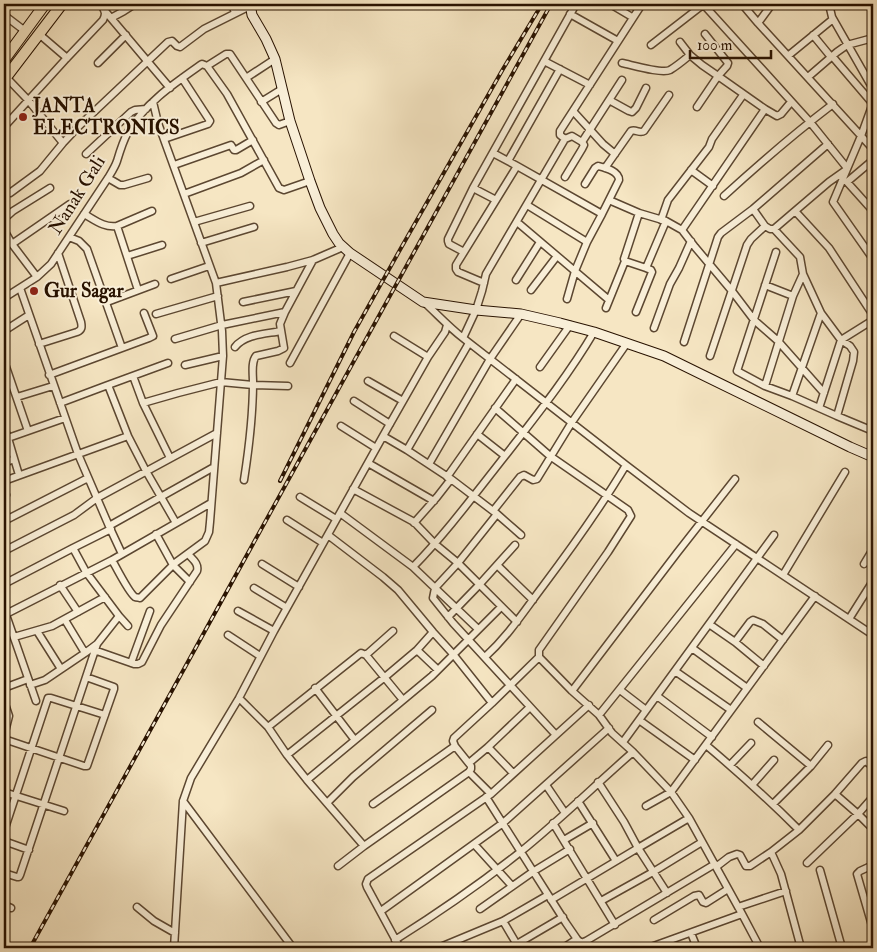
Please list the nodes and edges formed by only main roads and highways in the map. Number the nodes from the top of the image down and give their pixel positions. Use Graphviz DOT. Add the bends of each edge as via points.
graph roads {
  1 [pos="45,4"];
  2 [pos="62,4"];
  3 [pos="4,60"];
  4 [pos="5,79"];
  1 -- 3 [label="main road"];
  2 -- 4 [label="main road"];
}
